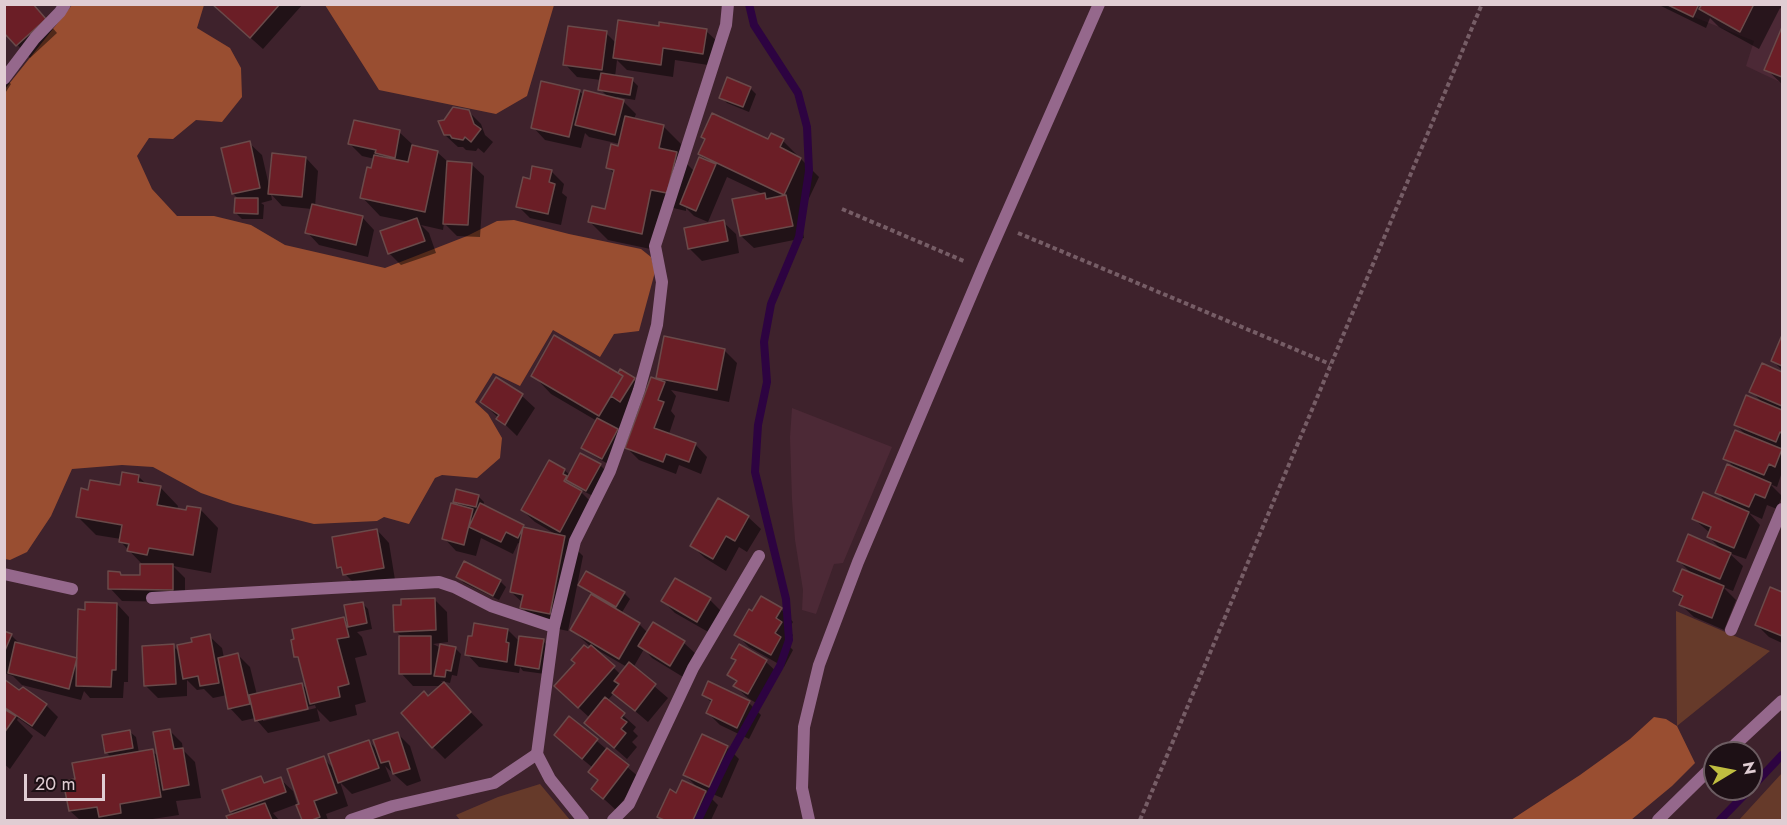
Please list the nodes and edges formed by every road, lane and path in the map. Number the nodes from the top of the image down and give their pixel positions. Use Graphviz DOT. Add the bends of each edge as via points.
graph roads {
  1 [pos="65,4"];
  2 [pos="728,4"];
  3 [pos="1099,4"];
  4 [pos="1482,4"];
  5 [pos="4,79"];
  6 [pos="842,209"];
  7 [pos="1002,226"];
  8 [pos="983,270"];
  9 [pos="1330,364"];
  10 [pos="1782,509"];
  11 [pos="759,556"];
  12 [pos="4,574"];
  13 [pos="72,589"];
  14 [pos="152,598"];
  15 [pos="554,627"];
  16 [pos="1731,630"];
  17 [pos="1782,700"];
  18 [pos="1739,741"];
  19 [pos="537,754"];
  20 [pos="1703,776"];
  21 [pos="351,820"];
  22 [pos="583,820"];
  23 [pos="613,820"];
  24 [pos="809,820"];
  25 [pos="1140,820"];
  26 [pos="1658,820"];
  1 -- 5 [label="street"];
  2 -- 15 [label="street" via="726,26 655,246 662,282 657,325 610,471 575,541"];
  3 -- 7 [label="street"];
  4 -- 9 [label="path"];
  6 -- 8 [label="path"];
  7 -- 8 [label="street"];
  7 -- 9 [label="path"];
  8 -- 24 [label="street" via="858,562 819,665 804,727 802,788"];
  9 -- 25 [label="path"];
  10 -- 16 [label="street"];
  11 -- 23 [label="street" via="693,668 629,804"];
  12 -- 13 [label="street"];
  14 -- 15 [label="street" via="439,582 491,606"];
  15 -- 19 [label="street"];
  17 -- 18 [label="street"];
  19 -- 21 [label="street" via="494,783 393,806"];
  19 -- 22 [label="street" via="550,779"];
  20 -- 26 [label="street"];
}
